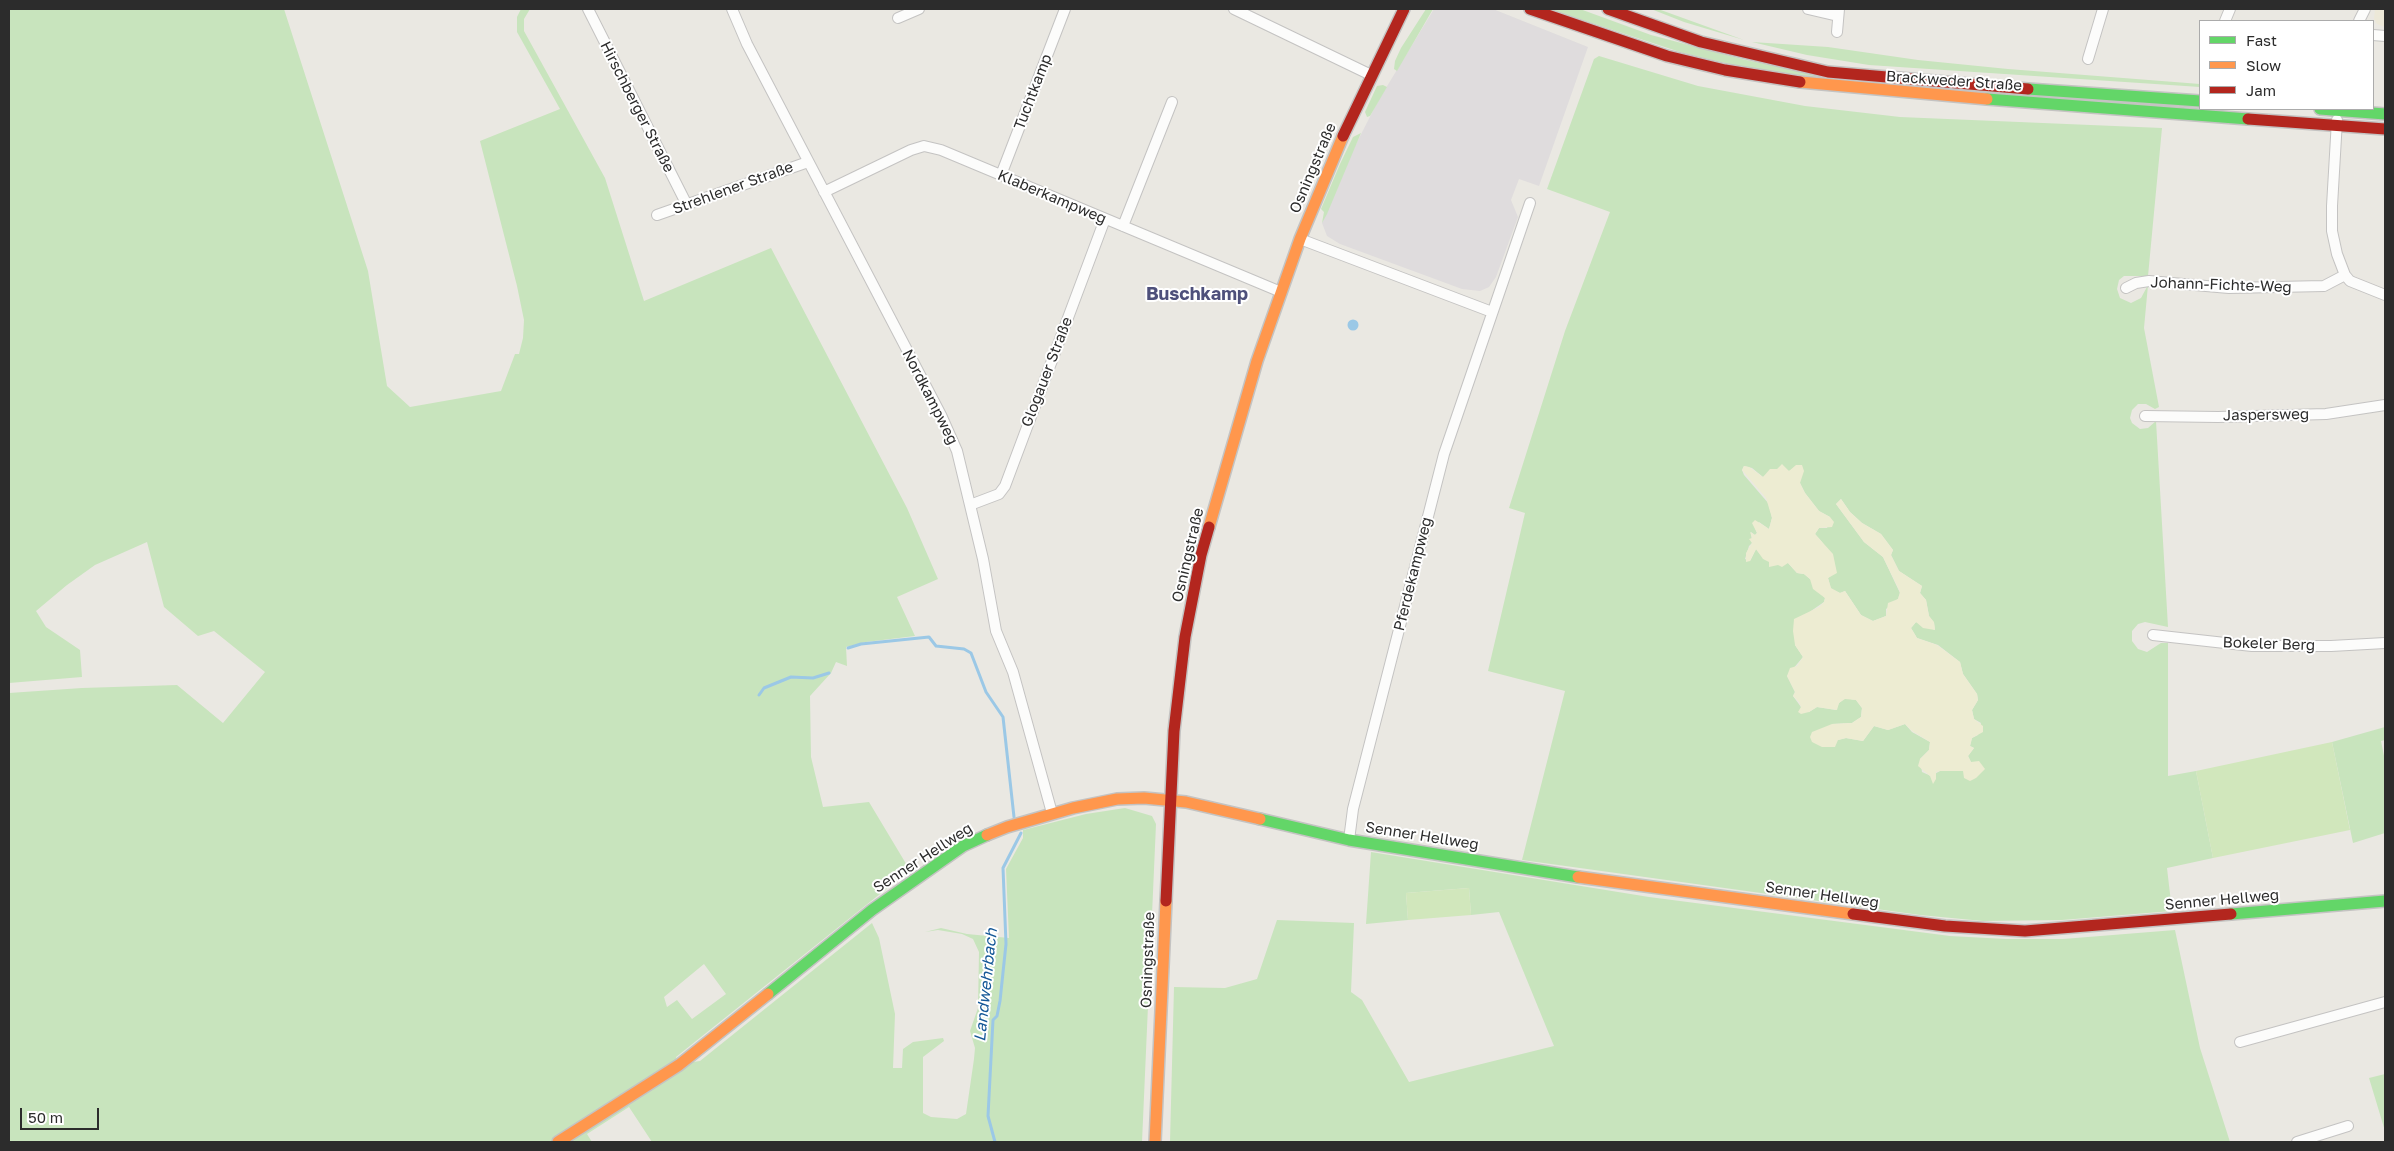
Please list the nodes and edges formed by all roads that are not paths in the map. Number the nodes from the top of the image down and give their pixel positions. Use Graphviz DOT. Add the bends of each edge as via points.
graph roads {
  1 [pos="588,9"];
  2 [pos="732,9"];
  3 [pos="919,9"];
  4 [pos="1065,9"];
  5 [pos="1234,9"];
  6 [pos="1404,9"];
  7 [pos="1530,9"];
  8 [pos="1608,9"];
  9 [pos="1808,9"];
  10 [pos="2103,9"];
  11 [pos="1838,12"];
  12 [pos="898,18"];
  13 [pos="1837,32"];
  14 [pos="2088,59"];
  15 [pos="1371,75"];
  16 [pos="2199,101"];
  17 [pos="1172,102"];
  18 [pos="2338,110"];
  19 [pos="2385,114"];
  20 [pos="2337,126"];
  21 [pos="2385,129"];
  22 [pos="808,162"];
  23 [pos="1001,175"];
  24 [pos="824,192"];
  25 [pos="1530,203"];
  26 [pos="686,205"];
  27 [pos="657,215"];
  28 [pos="1105,219"];
  29 [pos="1123,226"];
  30 [pos="1300,238"];
  31 [pos="2345,274"];
  32 [pos="2126,288"];
  33 [pos="1281,292"];
  34 [pos="2385,295"];
  35 [pos="1492,312"];
  36 [pos="2385,405"];
  37 [pos="2145,416"];
  38 [pos="970,505"];
  39 [pos="2153,635"];
  40 [pos="2385,643"];
  41 [pos="1170,800"];
  42 [pos="1052,814"];
  43 [pos="1349,840"];
  44 [pos="2385,901"];
  45 [pos="2385,1002"];
  46 [pos="2240,1042"];
  47 [pos="2348,1126"];
  48 [pos="2330,1138"];
  49 [pos="558,1142"];
  50 [pos="1155,1142"];
  51 [pos="2297,1142"];
  1 -- 26 [label="street, Hirschberger Straße"];
  2 -- 22 [label="street, Nordkampweg"];
  3 -- 12 [label="street"];
  4 -- 23 [label="street, Tuchtkamp"];
  5 -- 15 [label="street"];
  6 -- 15 [label="main road, Osningstraße"];
  7 -- 20 [label="main road, Brackweder Straße" via="1666,56 1725,70 1822,86"];
  8 -- 16 [label="main road, Brackweder Straße" via="1709,45 1828,72"];
  9 -- 11 [label="street"];
  10 -- 14 [label="street"];
  11 -- 13 [label="street"];
  15 -- 30 [label="main road, Osningstraße"];
  17 -- 29 [label="street"];
  18 -- 19 [label="main road"];
  18 -- 20 [label="street"];
  20 -- 21 [label="main road, Brackweder Straße"];
  20 -- 31 [label="street" via="2332,231"];
  22 -- 24 [label="street, Nordkampweg"];
  22 -- 26 [label="street, Strehlener Straße"];
  23 -- 24 [label="street, Klaberkampweg" via="924,146"];
  23 -- 28 [label="street, Klaberkampweg"];
  24 -- 38 [label="street, Nordkampweg" via="950,436"];
  25 -- 35 [label="street, Pferdekampweg"];
  26 -- 27 [label="street, Strehlener Straße"];
  28 -- 29 [label="street, Klaberkampweg"];
  28 -- 38 [label="street, Glogauer Straße" via="1005,486 999,494"];
  29 -- 33 [label="street, Klaberkampweg"];
  30 -- 33 [label="main road, Osningstraße"];
  30 -- 35 [label="street"];
  31 -- 32 [label="street, Johann-Fichte-Weg" via="2324,286 2228,288 2149,281"];
  31 -- 34 [label="street" via="2356,284"];
  33 -- 41 [label="main road, Osningstraße" via="1240,418 1200,562 1178,683"];
  35 -- 43 [label="street, Pferdekampweg" via="1434,489 1353,809"];
  36 -- 37 [label="street, Jaspersweg" via="2326,414"];
  38 -- 42 [label="street, Nordkampweg" via="996,631 1013,672"];
  39 -- 40 [label="street, Bokeler Berg" via="2252,646"];
  41 -- 42 [label="main road, Senner Hellweg" via="1116,799"];
  41 -- 43 [label="main road, Senner Hellweg"];
  41 -- 50 [label="main road, Osningstraße"];
  42 -- 49 [label="main road, Senner Hellweg" via="990,832 951,854 872,910 679,1064"];
  43 -- 44 [label="main road, Senner Hellweg" via="1613,882 1945,926 2016,931 2099,927"];
  45 -- 46 [label="street"];
  47 -- 48 [label="street"];
  48 -- 51 [label="street"];
}
